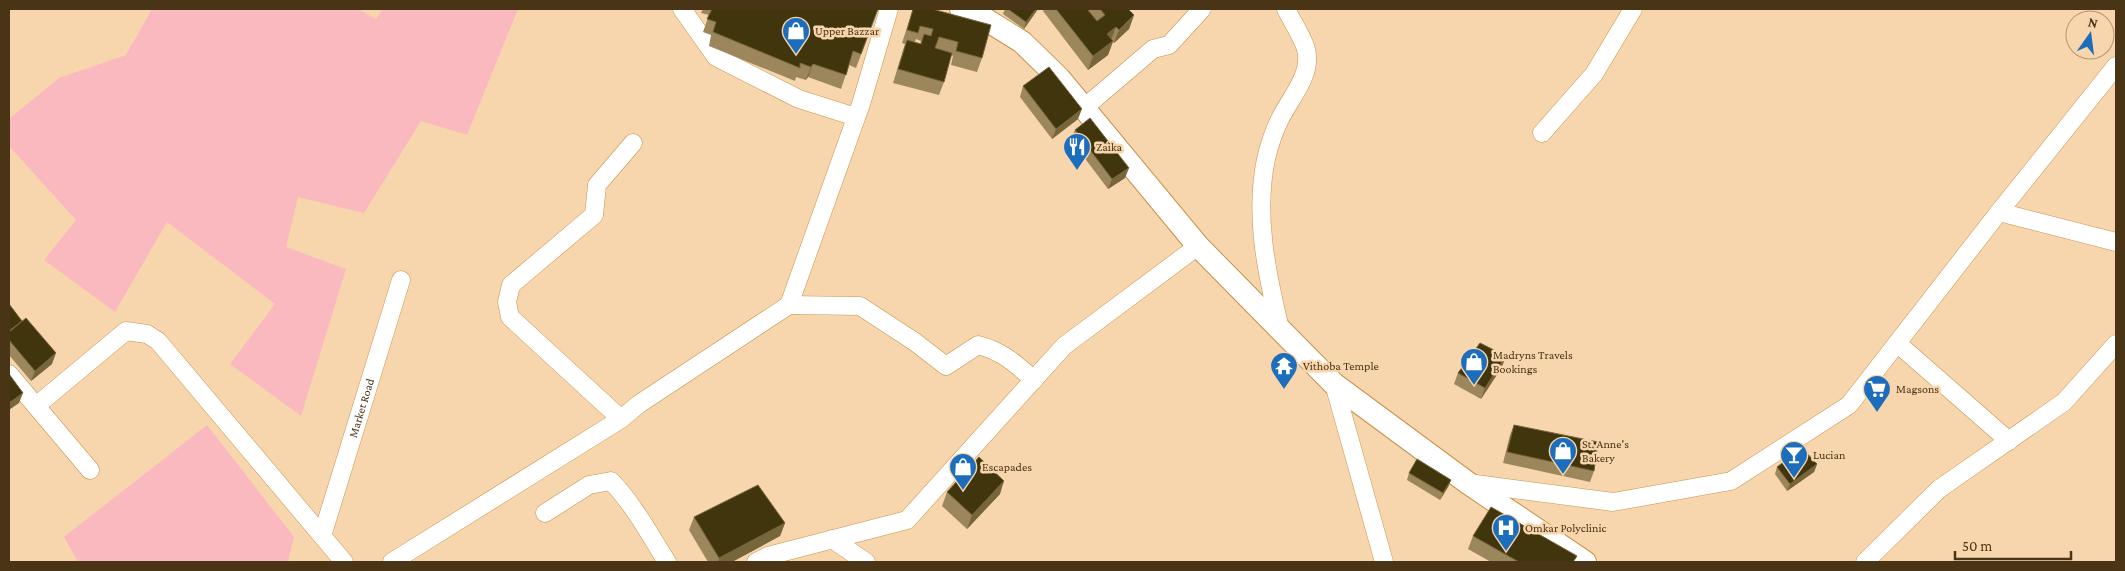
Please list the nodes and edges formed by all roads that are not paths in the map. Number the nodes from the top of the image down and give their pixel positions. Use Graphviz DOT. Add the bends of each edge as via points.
graph roads {
  1 [pos="682,9"];
  2 [pos="889,9"];
  3 [pos="961,9"];
  4 [pos="1202,9"];
  5 [pos="1286,9"];
  6 [pos="1633,9"];
  7 [pos="990,14"];
  8 [pos="2116,66"];
  9 [pos="1084,108"];
  10 [pos="856,117"];
  11 [pos="1542,133"];
  12 [pos="633,143"];
  13 [pos="1999,212"];
  14 [pos="2116,242"];
  15 [pos="1198,246"];
  16 [pos="401,280"];
  17 [pos="788,305"];
  18 [pos="1280,329"];
  19 [pos="1897,343"];
  20 [pos="2116,344"];
  21 [pos="9,374"];
  22 [pos="1034,380"];
  23 [pos="1334,384"];
  24 [pos="36,406"];
  25 [pos="621,419"];
  26 [pos="2009,441"];
  27 [pos="90,470"];
  28 [pos="1468,483"];
  29 [pos="545,513"];
  30 [pos="322,536"];
  31 [pos="832,539"];
  32 [pos="344,562"];
  33 [pos="392,562"];
  34 [pos="667,562"];
  35 [pos="756,562"];
  36 [pos="866,562"];
  37 [pos="1384,562"];
  38 [pos="1585,562"];
  39 [pos="1865,562"];
  1 -- 10 [label="street" via="716,57 799,99"];
  2 -- 10 [label="street"];
  3 -- 7 [label="main road"];
  4 -- 9 [label="street" via="1169,45 1153,49"];
  5 -- 18 [label="street" via="1306,47 1307,60 1304,74 1279,121 1266,159 1261,208 1268,275"];
  6 -- 11 [label="street" via="1594,74"];
  7 -- 9 [label="main road" via="1059,78"];
  8 -- 13 [label="street"];
  9 -- 15 [label="main road"];
  10 -- 17 [label="street"];
  12 -- 25 [label="street" via="597,185 594,215 512,286 507,302 510,318"];
  13 -- 14 [label="street"];
  13 -- 19 [label="street"];
  15 -- 18 [label="main road"];
  15 -- 22 [label="street" via="1064,346"];
  16 -- 30 [label="street, Market Road"];
  17 -- 22 [label="street" via="860,306 946,366 978,345 1009,357"];
  17 -- 25 [label="street"];
  18 -- 23 [label="main road"];
  19 -- 26 [label="street"];
  19 -- 28 [label="street" via="1849,405 1731,481 1613,502"];
  20 -- 26 [label="street" via="2064,402"];
  21 -- 24 [label="street"];
  22 -- 31 [label="street" via="906,520"];
  23 -- 28 [label="main road"];
  23 -- 37 [label="street"];
  24 -- 27 [label="street"];
  24 -- 30 [label="street" via="126,331 147,334 158,341"];
  25 -- 33 [label="street"];
  26 -- 39 [label="street" via="1939,489"];
  28 -- 38 [label="main road"];
  29 -- 34 [label="street" via="589,485 611,482 623,493"];
  30 -- 32 [label="street"];
  31 -- 35 [label="street"];
  31 -- 36 [label="street"];
}
